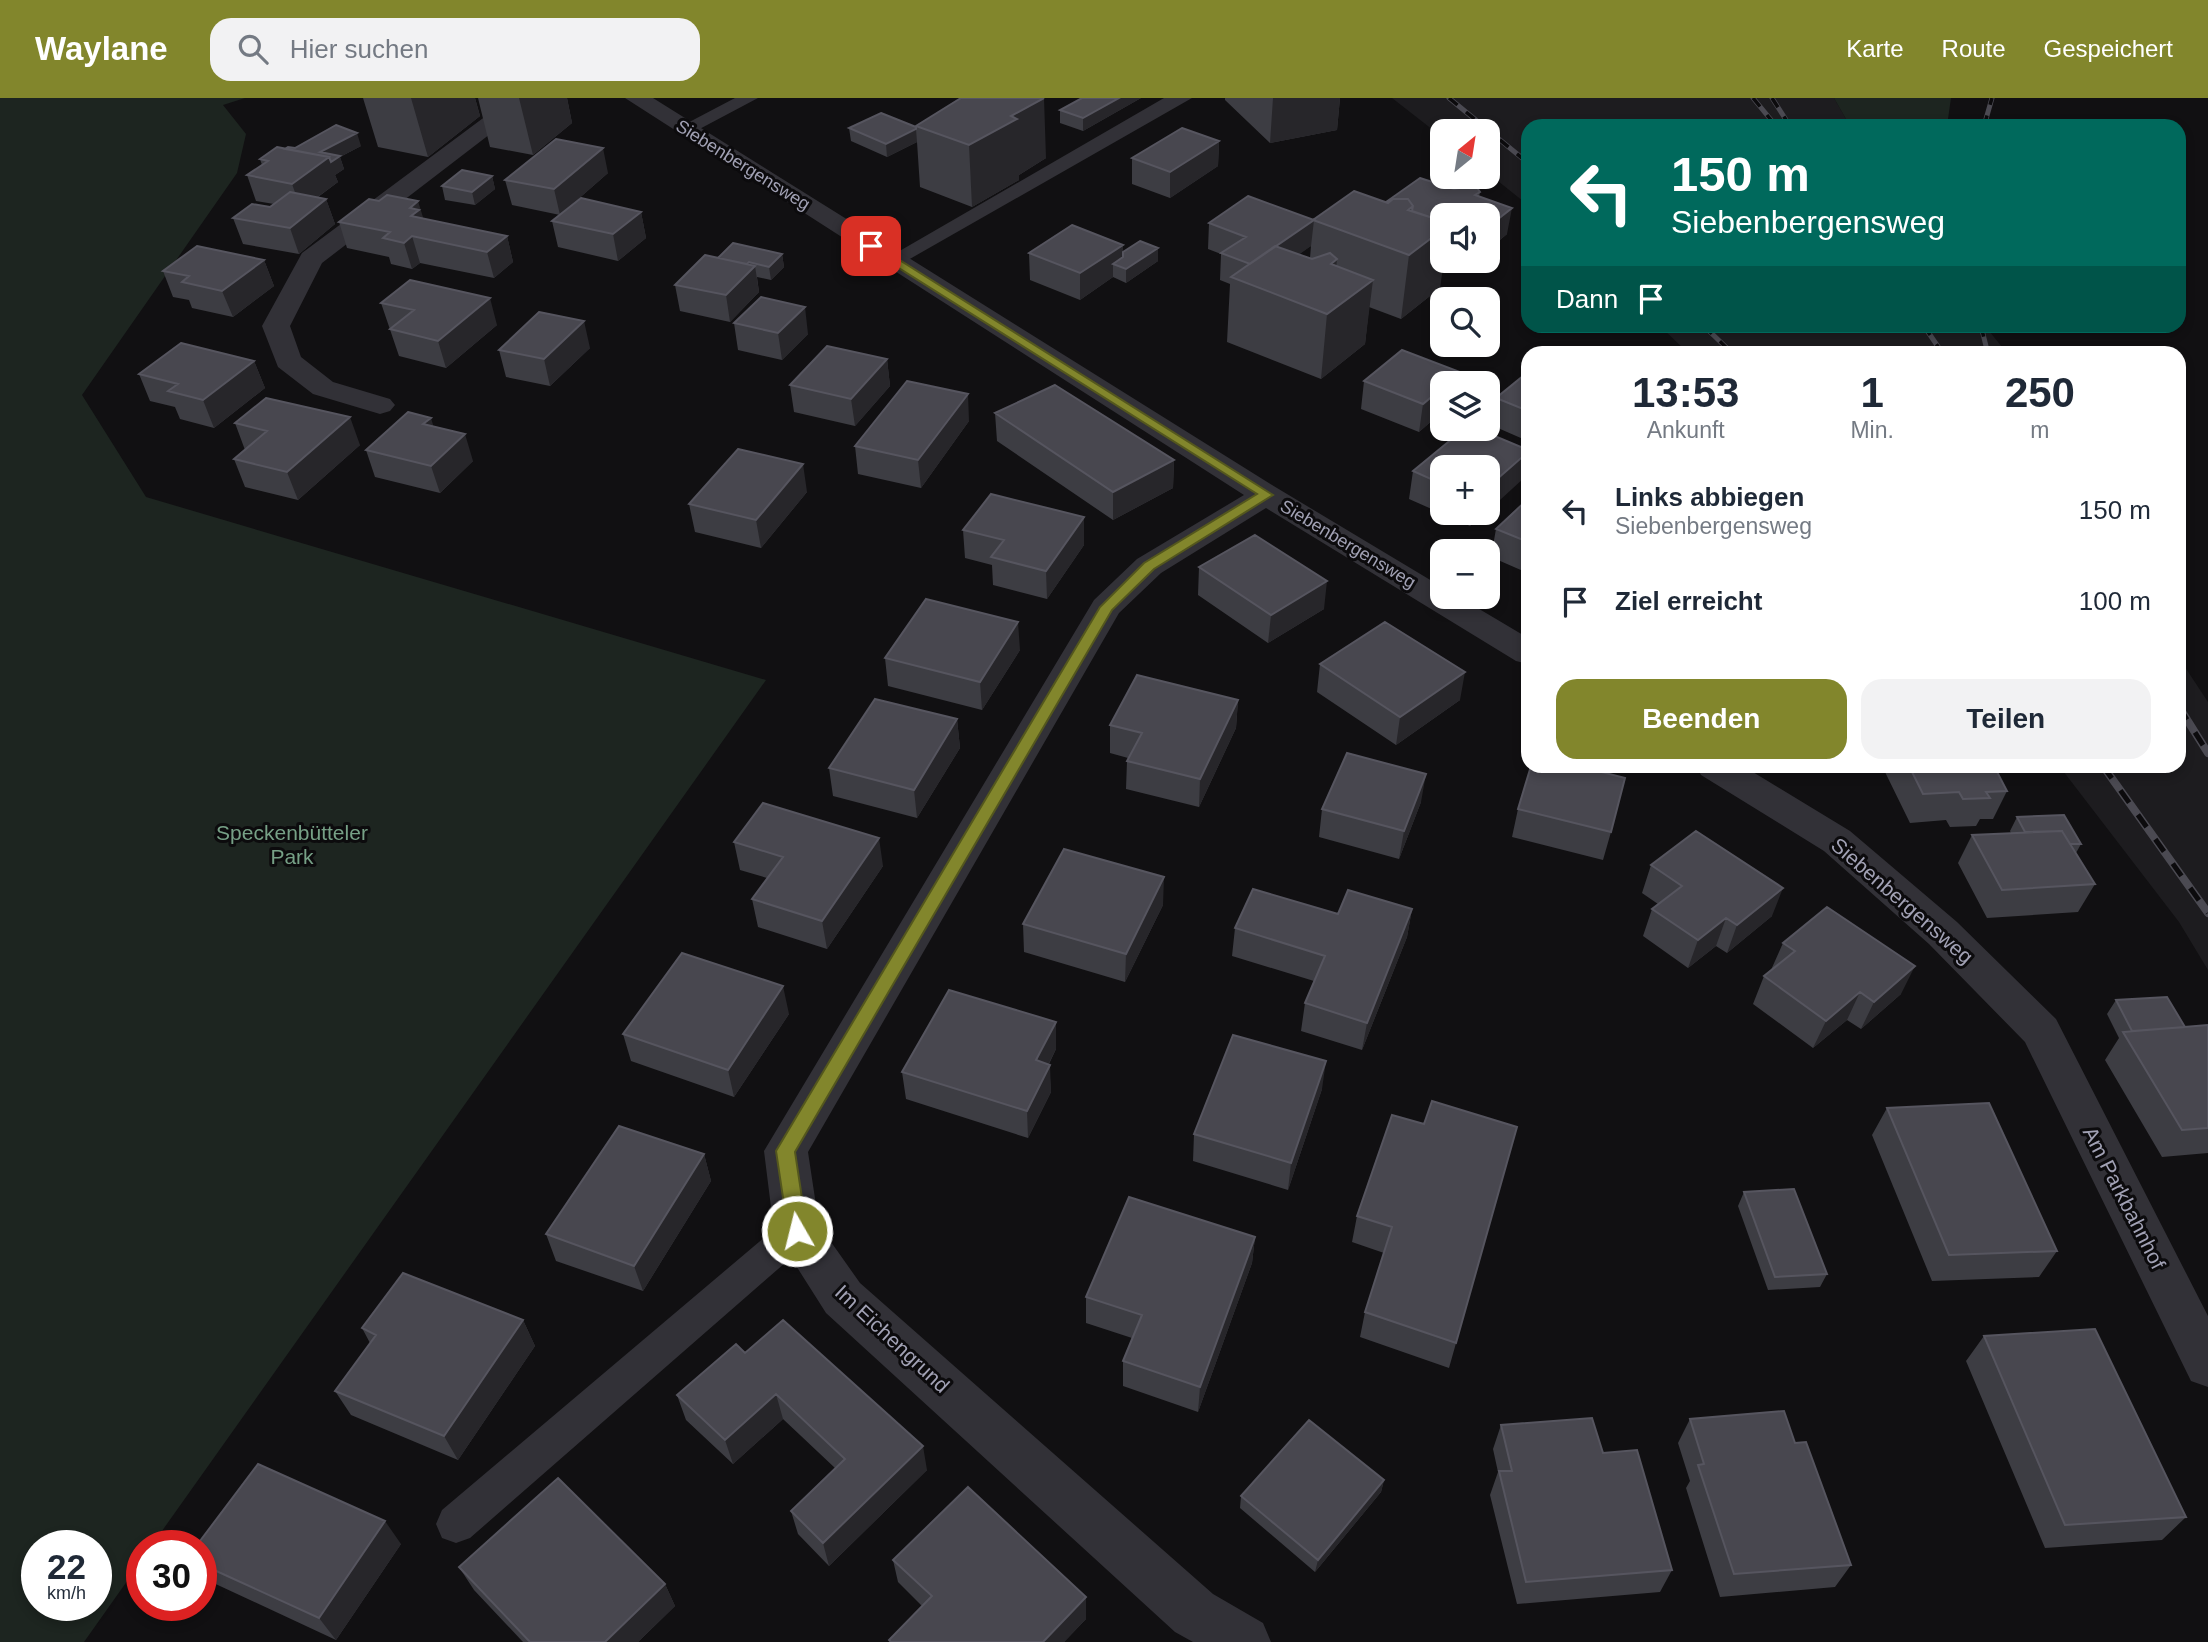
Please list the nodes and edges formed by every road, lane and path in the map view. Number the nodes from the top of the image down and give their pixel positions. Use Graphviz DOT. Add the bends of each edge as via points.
graph roads {
  1 [pos="525,98"];
  2 [pos="637,98"];
  3 [pos="749,98"];
  4 [pos="1176,99"];
  5 [pos="685,128"];
  6 [pos="894,260"];
  7 [pos="380,405"];
  8 [pos="1266,495"];
  9 [pos="1521,649"];
  10 [pos="1725,773"];
  11 [pos="2040,1031"];
  12 [pos="797,1231"];
  13 [pos="2208,1365"];
  14 [pos="456,1524"];
  15 [pos="1244,1642"];
  1 -- 7 [label="street" via="311,259 281,314 276,326 288,361 323,388"];
  2 -- 5 [label="street, Siebenbergensweg"];
  3 -- 5 [label="lane"];
  4 -- 6 [label="lane"];
  5 -- 6 [label="street, Siebenbergensweg"];
  6 -- 8 [label="street, Siebenbergensweg"];
  8 -- 9 [label="street, Siebenbergensweg"];
  8 -- 12 [label="street, Im Eichengrund" via="1149,566 1107,607 786,1151"];
  10 -- 11 [label="street, Siebenbergensweg" via="1837,841 1943,933"];
  11 -- 13 [label="street, Am Parkbahnhof"];
  12 -- 14 [label="lane"];
  12 -- 15 [label="street, Im Eichengrund" via="843,1298 1194,1613"];
}
